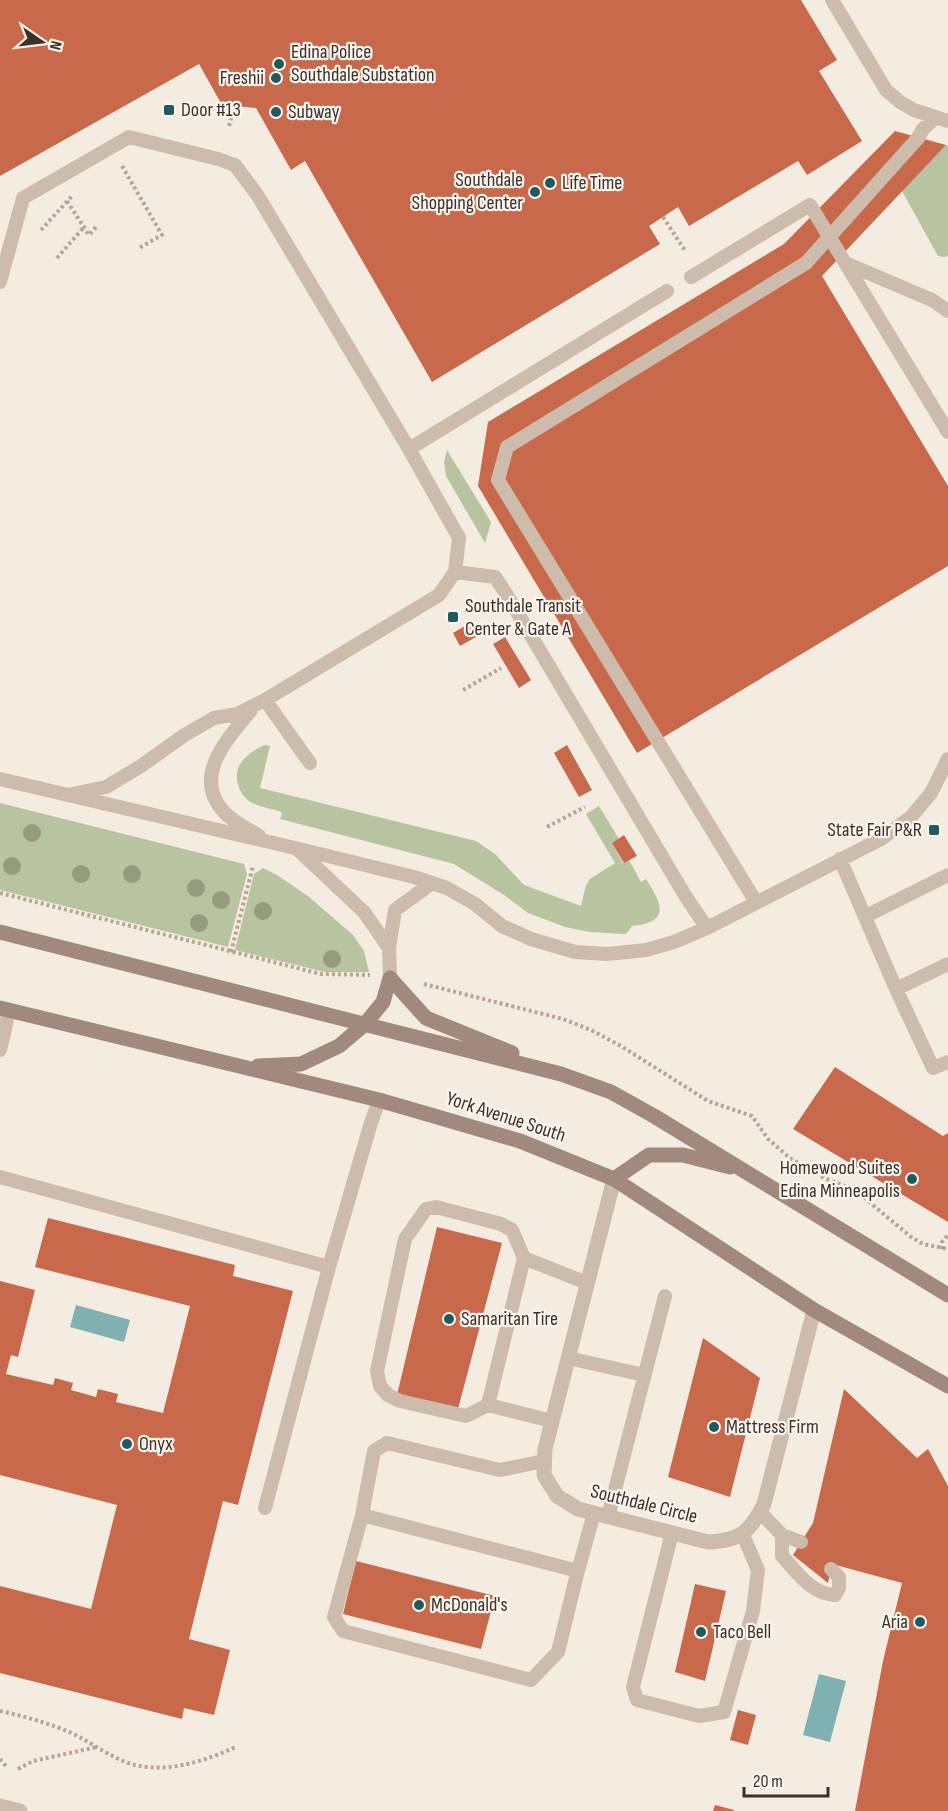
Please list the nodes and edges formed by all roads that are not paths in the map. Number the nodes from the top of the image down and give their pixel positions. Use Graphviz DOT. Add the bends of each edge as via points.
graph roads {
  1 [pos="832,0"];
  2 [pos="942,119"];
  3 [pos="845,263"];
  4 [pos="691,277"];
  5 [pos="0,282"];
  6 [pos="667,291"];
  7 [pos="948,311"];
  8 [pos="948,432"];
  9 [pos="409,449"];
  10 [pos="455,572"];
  11 [pos="260,702"];
  12 [pos="948,759"];
  13 [pos="310,763"];
  14 [pos="0,779"];
  15 [pos="68,795"];
  16 [pos="266,841"];
  17 [pos="295,848"];
  18 [pos="840,859"];
  19 [pos="948,876"];
  20 [pos="432,883"];
  21 [pos="756,902"];
  22 [pos="866,916"];
  23 [pos="707,928"];
  24 [pos="0,932"];
  25 [pos="390,948"];
  26 [pos="948,964"];
  27 [pos="390,978"];
  28 [pos="896,989"];
  29 [pos="5,1010"];
  30 [pos="365,1024"];
  31 [pos="0,1050"];
  32 [pos="948,1062"];
  33 [pos="240,1067"];
  34 [pos="567,1076"];
  35 [pos="379,1100"];
  36 [pos="747,1171"];
  37 [pos="0,1177"];
  38 [pos="614,1179"];
  39 [pos="524,1258"];
  40 [pos="329,1267"];
  41 [pos="587,1283"];
  42 [pos="948,1295"];
  43 [pos="665,1296"];
  44 [pos="814,1310"];
  45 [pos="568,1358"];
  46 [pos="644,1376"];
  47 [pos="948,1386"];
  48 [pos="488,1405"];
  49 [pos="552,1421"];
  50 [pos="544,1461"];
  51 [pos="265,1508"];
  52 [pos="760,1512"];
  53 [pos="362,1515"];
  54 [pos="601,1515"];
  55 [pos="672,1533"];
  56 [pos="743,1535"];
  57 [pos="782,1535"];
  58 [pos="801,1542"];
  59 [pos="579,1566"];
  60 [pos="831,1569"];
  61 [pos="0,1806"];
  62 [pos="20,1811"];
  1 -- 2 [label="lane" via="886,90 914,110"];
  2 -- 21 [label="lane, bridge" via="923,129 806,263 507,447 498,480"];
  3 -- 4 [label="lane" via="810,205"];
  3 -- 7 [label="lane" via="932,300"];
  3 -- 8 [label="lane"];
  5 -- 9 [label="lane" via="22,198 129,136 235,165 258,196"];
  6 -- 9 [label="lane"];
  9 -- 10 [label="lane" via="459,538"];
  10 -- 11 [label="lane" via="439,595"];
  10 -- 23 [label="lane" via="495,578"];
  11 -- 13 [label="lane"];
  11 -- 15 [label="lane" via="237,714 214,718 106,787"];
  11 -- 16 [label="lane" via="221,747 212,769 212,793 225,813"];
  12 -- 18 [label="lane" via="931,793 911,817 880,839"];
  14 -- 15 [label="lane"];
  15 -- 16 [label="lane"];
  16 -- 17 [label="lane"];
  17 -- 20 [label="lane"];
  17 -- 25 [label="lane" via="364,912"];
  18 -- 21 [label="lane"];
  18 -- 22 [label="lane"];
  19 -- 22 [label="lane"];
  20 -- 23 [label="lane" via="475,904 502,926 575,952 646,950"];
  20 -- 25 [label="lane" via="395,910"];
  21 -- 23 [label="lane"];
  22 -- 28 [label="lane"];
  24 -- 30 [label="street"];
  25 -- 27 [label="lane"];
  26 -- 28 [label="lane"];
  27 -- 30 [label="street" via="383,1002"];
  27 -- 34 [label="street" via="426,1018"];
  28 -- 32 [label="lane" via="933,1068"];
  29 -- 31 [label="lane"];
  29 -- 33 [label="street, York Avenue South"];
  30 -- 33 [label="street" via="339,1046 301,1064"];
  30 -- 34 [label="street"];
  33 -- 35 [label="street, York Avenue South"];
  34 -- 36 [label="street" via="611,1092"];
  35 -- 38 [label="street, York Avenue South" via="520,1141"];
  35 -- 40 [label="lane"];
  36 -- 38 [label="street" via="683,1155 649,1155"];
  36 -- 42 [label="street"];
  37 -- 40 [label="lane"];
  38 -- 41 [label="street, Southdale Circle"];
  38 -- 44 [label="street, York Avenue South"];
  39 -- 41 [label="lane"];
  39 -- 48 [label="lane"];
  39 -- 48 [label="lane" via="507,1227 436,1207 426,1209 405,1239 377,1371 380,1386 400,1401 466,1416"];
  40 -- 51 [label="lane"];
  41 -- 45 [label="street, Southdale Circle"];
  43 -- 46 [label="lane"];
  44 -- 47 [label="street, York Avenue South"];
  44 -- 52 [label="street"];
  45 -- 46 [label="lane"];
  45 -- 49 [label="street, Southdale Circle"];
  46 -- 54 [label="lane"];
  48 -- 49 [label="lane"];
  49 -- 50 [label="street, Southdale Circle"];
  50 -- 53 [label="lane" via="500,1470 387,1443 374,1451"];
  50 -- 54 [label="street, Southdale Circle" via="544,1475 557,1496 578,1509"];
  52 -- 56 [label="street"];
  52 -- 57 [label="lane"];
  53 -- 59 [label="lane" via="578,1571"];
  53 -- 59 [label="lane" via="334,1617 343,1631 531,1680 558,1652"];
  54 -- 55 [label="street, Southdale Circle"];
  54 -- 59 [label="lane"];
  55 -- 56 [label="street, Southdale Circle" via="708,1542"];
  55 -- 56 [label="lane" via="633,1687 637,1700 699,1716 724,1712 753,1611 758,1570"];
  57 -- 58 [label="lane"];
  57 -- 60 [label="lane" via="782,1556 812,1587 835,1595 839,1577"];
  61 -- 62 [label="street"];
}
